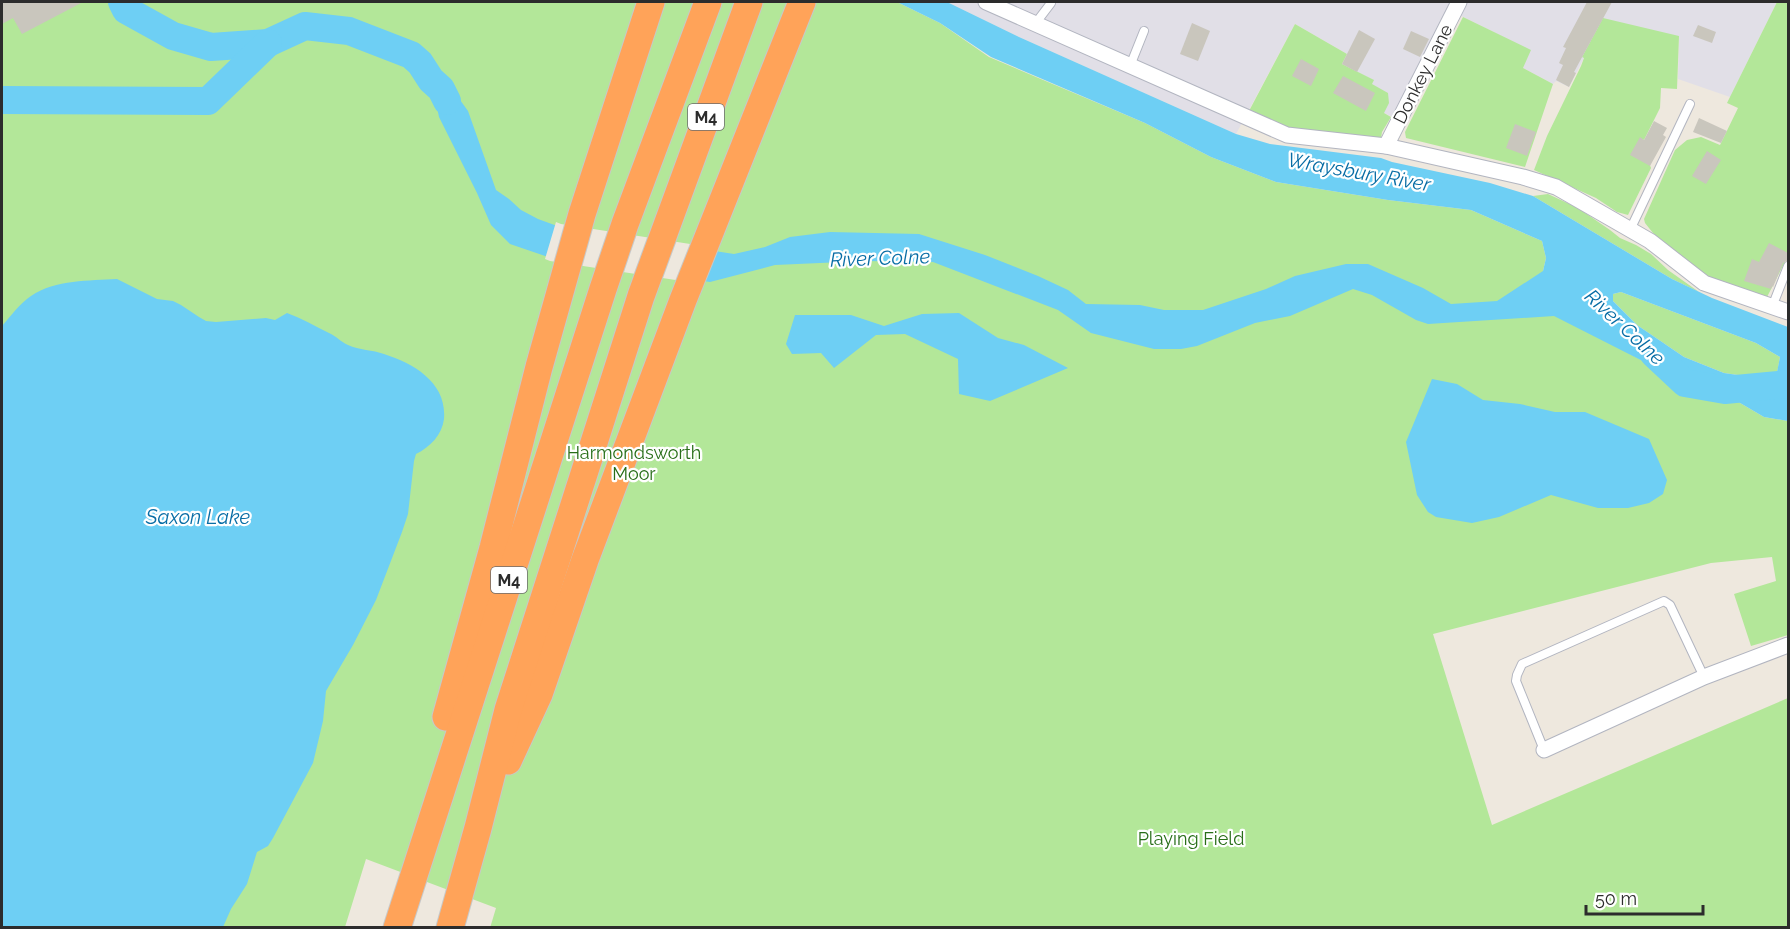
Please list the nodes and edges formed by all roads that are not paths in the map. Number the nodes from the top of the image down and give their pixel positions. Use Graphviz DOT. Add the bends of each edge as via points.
graph roads {
  1 [pos="651,2"];
  2 [pos="708,2"];
  3 [pos="749,2"];
  4 [pos="802,2"];
  5 [pos="987,2"];
  6 [pos="1459,2"];
  7 [pos="1051,3"];
  8 [pos="1035,24"];
  9 [pos="1144,31"];
  10 [pos="1130,66"];
  11 [pos="1690,104"];
  12 [pos="1386,146"];
  13 [pos="1630,230"];
  14 [pos="1788,267"];
  15 [pos="1772,307"];
  16 [pos="1788,312"];
  17 [pos="1788,645"];
  18 [pos="1704,677"];
  19 [pos="1544,750"];
  20 [pos="478,828"];
  21 [pos="415,871"];
  22 [pos="397,927"];
  23 [pos="450,927"];
  1 -- 21 [label="highway" via="564,280 439,742"];
  2 -- 21 [label="highway, M4" via="603,289"];
  3 -- 20 [label="highway, M4" via="641,296 508,710"];
  4 -- 20 [label="highway" via="682,300 539,694"];
  5 -- 8 [label="street"];
  6 -- 12 [label="street, Donkey Lane"];
  7 -- 8 [label="lane"];
  8 -- 10 [label="street"];
  9 -- 10 [label="lane"];
  10 -- 12 [label="street" via="1287,135"];
  11 -- 13 [label="lane"];
  12 -- 13 [label="street" via="1556,187"];
  13 -- 15 [label="street" via="1704,283"];
  14 -- 15 [label="lane"];
  15 -- 16 [label="street"];
  17 -- 18 [label="street"];
  18 -- 19 [label="street"];
  18 -- 19 [label="lane" via="1670,605 1664,601 1522,664 1516,681"];
  20 -- 23 [label="highway, M4"];
  21 -- 22 [label="highway, M4"];
}
